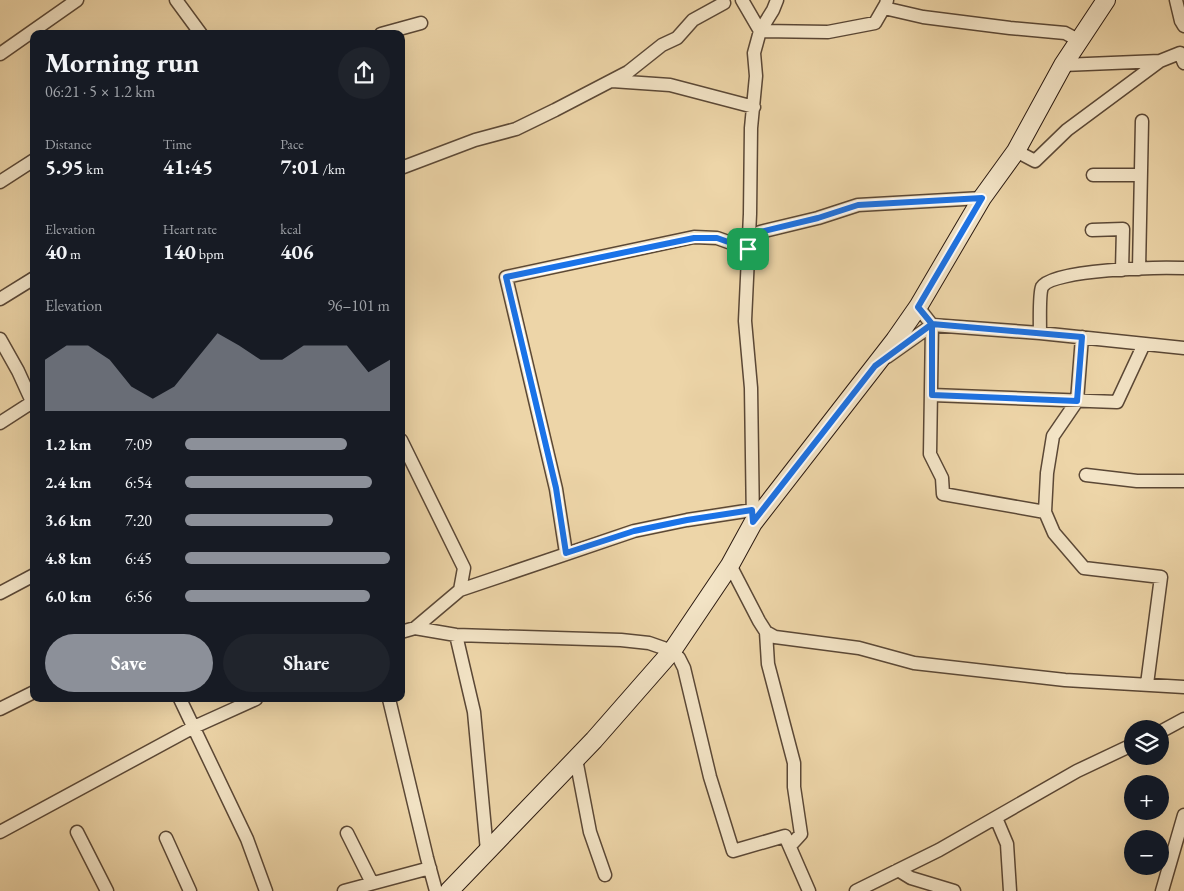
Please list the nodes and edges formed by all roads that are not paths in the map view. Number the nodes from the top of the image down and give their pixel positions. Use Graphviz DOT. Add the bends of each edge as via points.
graph roads {
  1 [pos="77,0"];
  2 [pos="176,0"];
  3 [pos="742,0"];
  4 [pos="777,0"];
  5 [pos="1106,0"];
  6 [pos="1176,0"];
  7 [pos="724,1"];
  8 [pos="886,4"];
  9 [pos="420,23"];
  10 [pos="1184,26"];
  11 [pos="34,30"];
  12 [pos="198,30"];
  13 [pos="395,30"];
  14 [pos="760,31"];
  15 [pos="30,33"];
  16 [pos="1080,41"];
  17 [pos="0,54"];
  18 [pos="1160,61"];
  19 [pos="1184,63"];
  20 [pos="1063,65"];
  21 [pos="612,81"];
  22 [pos="754,107"];
  23 [pos="1142,121"];
  24 [pos="1016,151"];
  25 [pos="30,163"];
  26 [pos="405,166"];
  27 [pos="1093,175"];
  28 [pos="1140,176"];
  29 [pos="0,182"];
  30 [pos="982,198"];
  31 [pos="1092,230"];
  32 [pos="748,249"];
  33 [pos="1184,268"];
  34 [pos="1122,270"];
  35 [pos="1139,270"];
  36 [pos="30,280"];
  37 [pos="0,299"];
  38 [pos="918,307"];
  39 [pos="932,324"];
  40 [pos="1040,333"];
  41 [pos="1082,337"];
  42 [pos="0,339"];
  43 [pos="1144,344"];
  44 [pos="1184,348"];
  45 [pos="875,366"];
  46 [pos="932,395"];
  47 [pos="30,397"];
  48 [pos="1077,401"];
  49 [pos="30,405"];
  50 [pos="0,423"];
  51 [pos="405,448"];
  52 [pos="1086,475"];
  53 [pos="1184,481"];
  54 [pos="1045,512"];
  55 [pos="753,516"];
  56 [pos="566,553"];
  57 [pos="730,565"];
  58 [pos="30,577"];
  59 [pos="460,590"];
  60 [pos="0,594"];
  61 [pos="415,628"];
  62 [pos="405,631"];
  63 [pos="766,632"];
  64 [pos="456,635"];
  65 [pos="672,651"];
  66 [pos="1148,684"];
  67 [pos="1184,687"];
  68 [pos="30,694"];
  69 [pos="182,702"];
  70 [pos="249,702"];
  71 [pos="390,702"];
  72 [pos="0,709"];
  73 [pos="1184,719"];
  74 [pos="194,727"];
  75 [pos="1169,727"];
  76 [pos="1124,749"];
  77 [pos="576,759"];
  78 [pos="1184,815"];
  79 [pos="996,818"];
  80 [pos="0,832"];
  81 [pos="77,832"];
  82 [pos="348,833"];
  83 [pos="166,838"];
  84 [pos="790,846"];
  85 [pos="487,851"];
  86 [pos="430,868"];
  87 [pos="898,870"];
  88 [pos="605,875"];
  89 [pos="372,883"];
  90 [pos="108,891"];
  91 [pos="190,891"];
  92 [pos="266,891"];
  93 [pos="344,891"];
  94 [pos="436,891"];
  95 [pos="449,891"];
  96 [pos="809,891"];
  97 [pos="856,891"];
  98 [pos="954,891"];
  99 [pos="1010,891"];
  100 [pos="1162,891"];
  1 -- 11 [label="street"];
  2 -- 12 [label="street"];
  3 -- 14 [label="street"];
  4 -- 14 [label="street"];
  5 -- 16 [label="street"];
  6 -- 10 [label="street"];
  7 -- 21 [label="street" via="693,20 677,38"];
  8 -- 14 [label="street" via="875,23 828,32"];
  8 -- 16 [label="street" via="923,17 1065,33"];
  9 -- 13 [label="street"];
  14 -- 22 [label="street" via="754,53"];
  15 -- 17 [label="street"];
  16 -- 20 [label="street"];
  18 -- 19 [label="street" via="1180,53"];
  18 -- 20 [label="street"];
  18 -- 24 [label="street" via="1067,130 1035,161"];
  20 -- 24 [label="street"];
  21 -- 22 [label="street" via="670,85"];
  21 -- 26 [label="street" via="516,129 474,140"];
  22 -- 32 [label="street" via="750,128"];
  23 -- 28 [label="street"];
  24 -- 30 [label="street"];
  25 -- 29 [label="street"];
  27 -- 28 [label="street"];
  28 -- 35 [label="street"];
  30 -- 32 [label="street" via="858,205 760,232"];
  30 -- 38 [label="street"];
  31 -- 34 [label="street" via="1123,229"];
  32 -- 55 [label="street" via="745,321 751,388"];
  32 -- 56 [label="street" via="717,238 694,238 506,277 556,488"];
  33 -- 35 [label="street"];
  34 -- 35 [label="street"];
  34 -- 40 [label="street" via="1077,273 1045,283 1041,290"];
  36 -- 37 [label="street"];
  38 -- 39 [label="street"];
  38 -- 45 [label="street"];
  39 -- 40 [label="street"];
  39 -- 45 [label="street"];
  39 -- 46 [label="street"];
  40 -- 41 [label="street"];
  41 -- 43 [label="street"];
  41 -- 48 [label="street"];
  42 -- 47 [label="street"];
  43 -- 44 [label="street"];
  43 -- 48 [label="street" via="1117,402"];
  45 -- 55 [label="street"];
  46 -- 48 [label="street"];
  46 -- 54 [label="street" via="930,454 942,478 943,494"];
  48 -- 54 [label="street" via="1054,436 1047,473"];
  49 -- 50 [label="street"];
  51 -- 59 [label="street" via="464,568"];
  52 -- 53 [label="street"];
  54 -- 66 [label="street" via="1054,533 1084,568 1161,578"];
  55 -- 56 [label="street" via="687,520 634,531"];
  55 -- 57 [label="street"];
  56 -- 59 [label="street"];
  57 -- 63 [label="street"];
  57 -- 65 [label="street"];
  58 -- 60 [label="street"];
  59 -- 61 [label="street"];
  61 -- 62 [label="street"];
  61 -- 64 [label="street"];
  63 -- 66 [label="street" via="775,637 859,648 914,663 1065,680"];
  63 -- 84 [label="street" via="768,664 794,763 801,834"];
  64 -- 65 [label="street" via="621,640 649,643"];
  64 -- 85 [label="street" via="474,712"];
  65 -- 77 [label="street"];
  65 -- 84 [label="street" via="684,668 710,777 733,851 785,836"];
  66 -- 67 [label="street"];
  68 -- 72 [label="street"];
  69 -- 74 [label="street"];
  70 -- 74 [label="street"];
  71 -- 86 [label="street"];
  73 -- 75 [label="street"];
  74 -- 80 [label="street"];
  74 -- 92 [label="street" via="248,839"];
  76 -- 79 [label="street" via="1077,771"];
  77 -- 85 [label="street"];
  77 -- 88 [label="street" via="590,832"];
  78 -- 100 [label="street"];
  79 -- 87 [label="street"];
  79 -- 99 [label="street" via="1007,844"];
  81 -- 90 [label="street"];
  82 -- 89 [label="street"];
  83 -- 91 [label="street"];
  84 -- 96 [label="street"];
  85 -- 95 [label="street"];
  86 -- 89 [label="street"];
  86 -- 94 [label="street"];
  87 -- 97 [label="street"];
  87 -- 98 [label="street" via="912,878"];
  89 -- 93 [label="street"];
}
